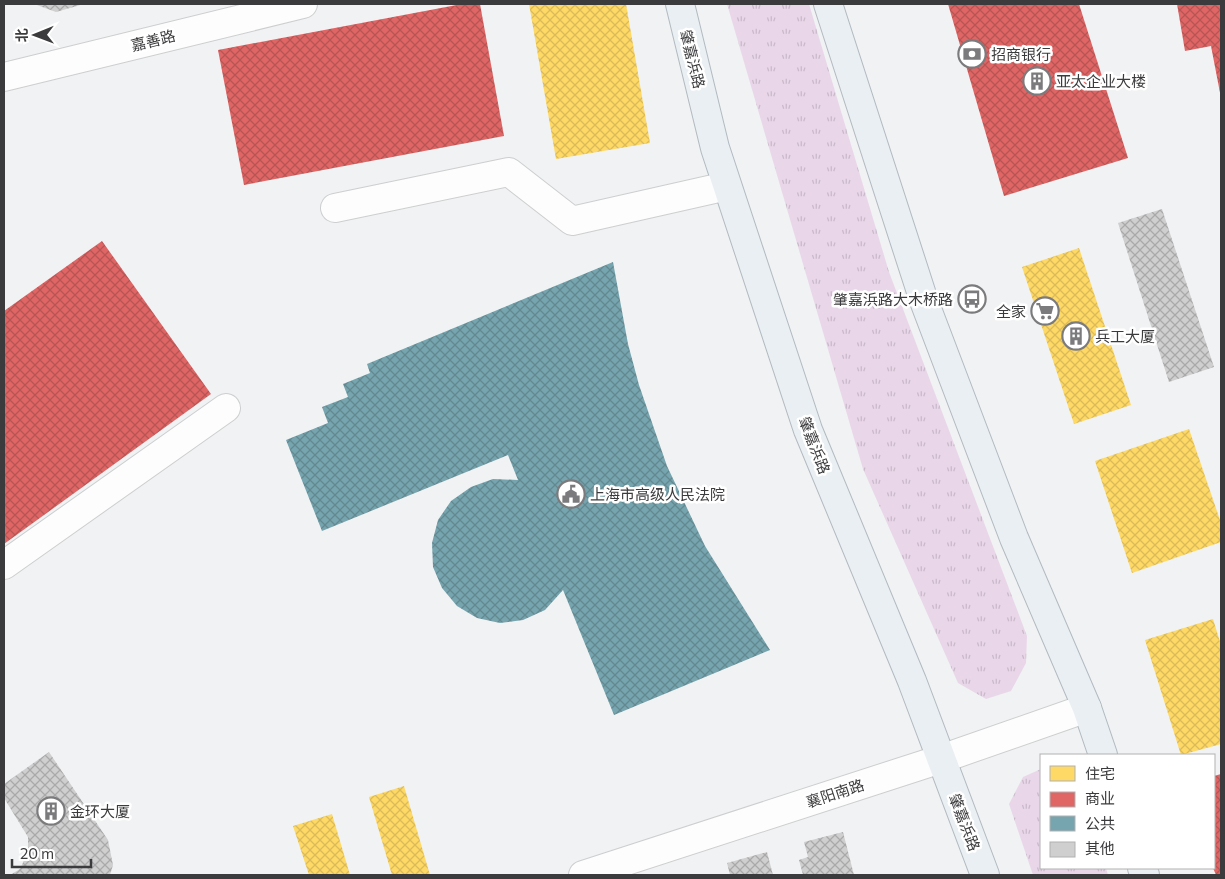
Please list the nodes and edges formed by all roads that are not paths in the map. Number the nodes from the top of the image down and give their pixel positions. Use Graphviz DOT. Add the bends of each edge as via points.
graph roads {
  1 [pos="303,4"];
  2 [pos="680,4"];
  3 [pos="828,4"];
  4 [pos="4,77"];
  5 [pos="727,186"];
  6 [pos="335,208"];
  7 [pos="226,408"];
  8 [pos="4,565"];
  9 [pos="1087,708"];
  10 [pos="1103,754"];
  11 [pos="941,758"];
  12 [pos="583,875"];
  13 [pos="985,875"];
  1 -- 4 [label="street, 嘉善路"];
  2 -- 5 [label="main road, 肇嘉浜路"];
  3 -- 9 [label="main road" via="924,301 1014,538"];
  5 -- 6 [label="street" via="572,221 509,172"];
  5 -- 11 [label="main road, 肇嘉浜路" via="808,430"];
  7 -- 8 [label="street"];
  9 -- 10 [label="main road"];
  9 -- 11 [label="street, 襄阳南路"];
  11 -- 12 [label="street, 襄阳南路"];
  11 -- 13 [label="main road, 肇嘉浜路"];
}
